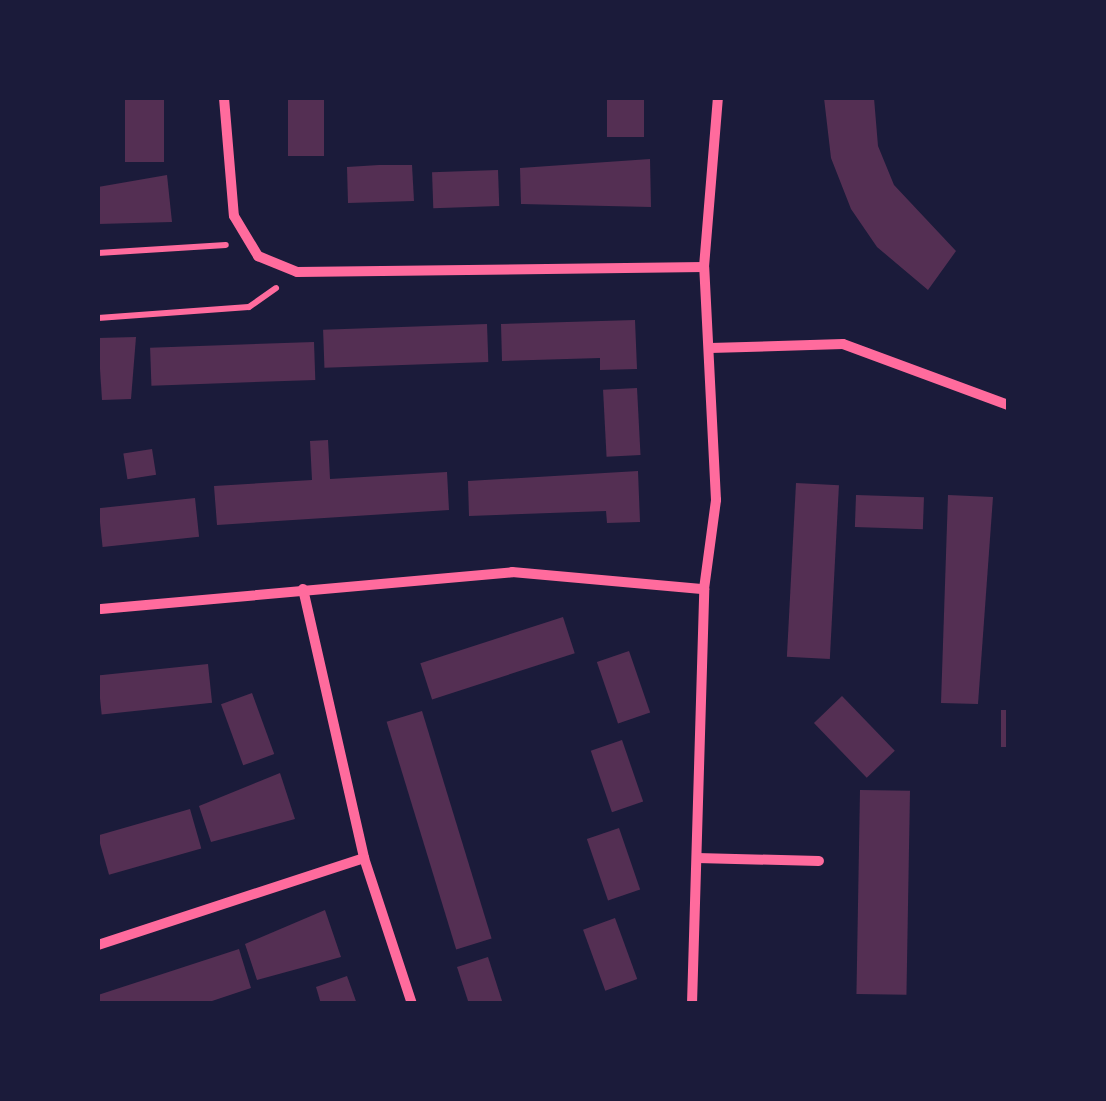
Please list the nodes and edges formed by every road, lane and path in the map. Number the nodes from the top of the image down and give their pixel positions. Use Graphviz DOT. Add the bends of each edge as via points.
graph roads {
  1 [pos="224,98"];
  2 [pos="718,98"];
  3 [pos="250,243"];
  4 [pos="98,254"];
  5 [pos="704,267"];
  6 [pos="297,272"];
  7 [pos="98,318"];
  8 [pos="710,348"];
  9 [pos="1008,405"];
  10 [pos="303,588"];
  11 [pos="704,589"];
  12 [pos="101,609"];
  13 [pos="364,858"];
  14 [pos="696,858"];
  15 [pos="819,861"];
  16 [pos="98,945"];
  17 [pos="412,1004"];
  18 [pos="692,1004"];
  1 -- 3 [label="street" via="234,216"];
  2 -- 5 [label="street"];
  3 -- 4 [label="path"];
  3 -- 6 [label="street"];
  5 -- 6 [label="street"];
  5 -- 8 [label="street"];
  6 -- 7 [label="path" via="249,307"];
  8 -- 9 [label="street" via="843,344"];
  8 -- 11 [label="street" via="716,500"];
  10 -- 11 [label="street" via="512,572"];
  10 -- 12 [label="street"];
  10 -- 13 [label="street"];
  11 -- 14 [label="street"];
  13 -- 16 [label="street"];
  13 -- 17 [label="street"];
  14 -- 15 [label="street"];
  14 -- 18 [label="street"];
}
